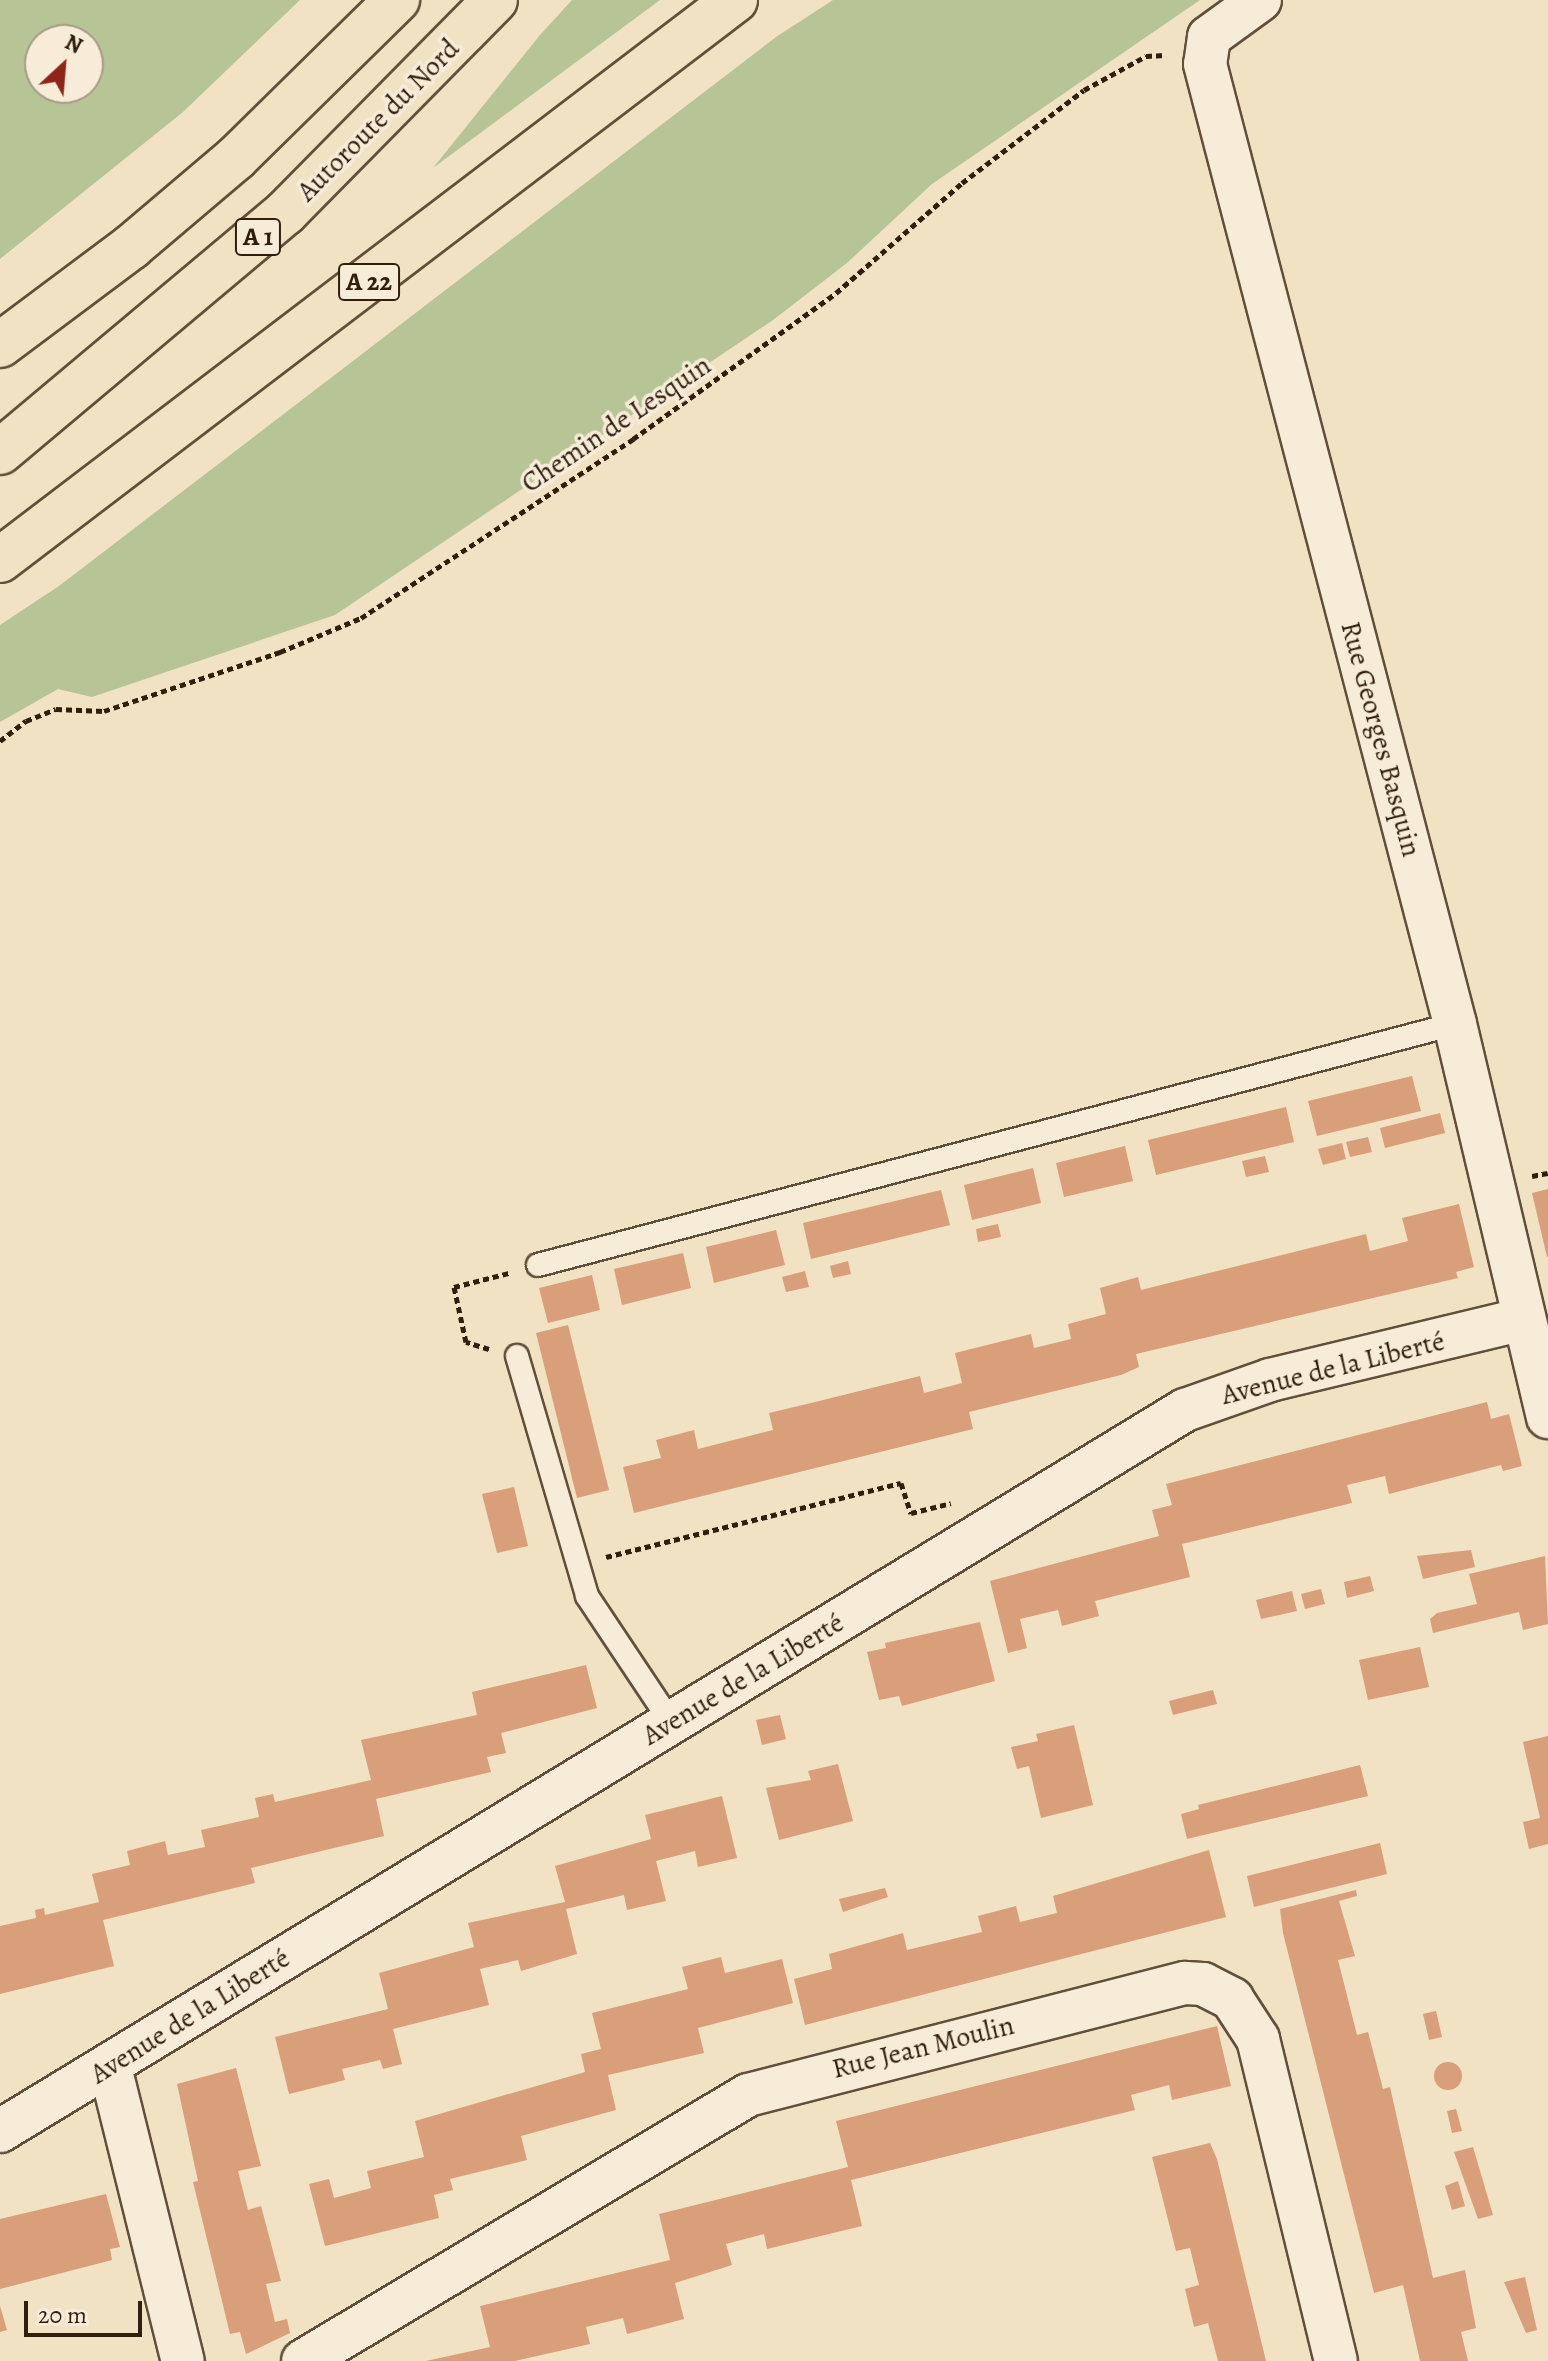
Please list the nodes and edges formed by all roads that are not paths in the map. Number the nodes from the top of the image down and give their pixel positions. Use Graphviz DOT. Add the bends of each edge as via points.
graph roads {
  1 [pos="397,0"];
  2 [pos="495,0"];
  3 [pos="735,0"];
  4 [pos="1260,0"];
  5 [pos="0,345"];
  6 [pos="0,452"];
  7 [pos="0,560"];
  8 [pos="1455,1024"];
  9 [pos="538,1265"];
  10 [pos="1524,1319"];
  11 [pos="517,1356"];
  12 [pos="1548,1417"];
  13 [pos="671,1722"];
  14 [pos="110,2067"];
  15 [pos="0,2131"];
  16 [pos="183,2361"];
  17 [pos="303,2361"];
  18 [pos="1336,2361"];
  1 -- 5 [label="highway" via="236,158 131,247"];
  2 -- 6 [label="highway, Autoroute du Nord / A 1" via="285,213"];
  3 -- 7 [label="highway, A 22"];
  4 -- 8 [label="street, Rue Georges Basquin" via="1209,37 1205,64"];
  8 -- 9 [label="lane"];
  8 -- 10 [label="street, Rue Georges Basquin"];
  10 -- 12 [label="street, Rue Georges Basquin"];
  10 -- 13 [label="street, Avenue de la Liberté" via="1213,1399 1156,1427"];
  11 -- 13 [label="lane" via="587,1596"];
  13 -- 14 [label="street, Avenue de la Liberté"];
  14 -- 15 [label="street, Avenue de la Liberté"];
  14 -- 16 [label="street"];
  17 -- 18 [label="street, Rue Jean Moulin" via="748,2095 1185,1983 1203,1984 1232,1999 1258,2039"];
}
